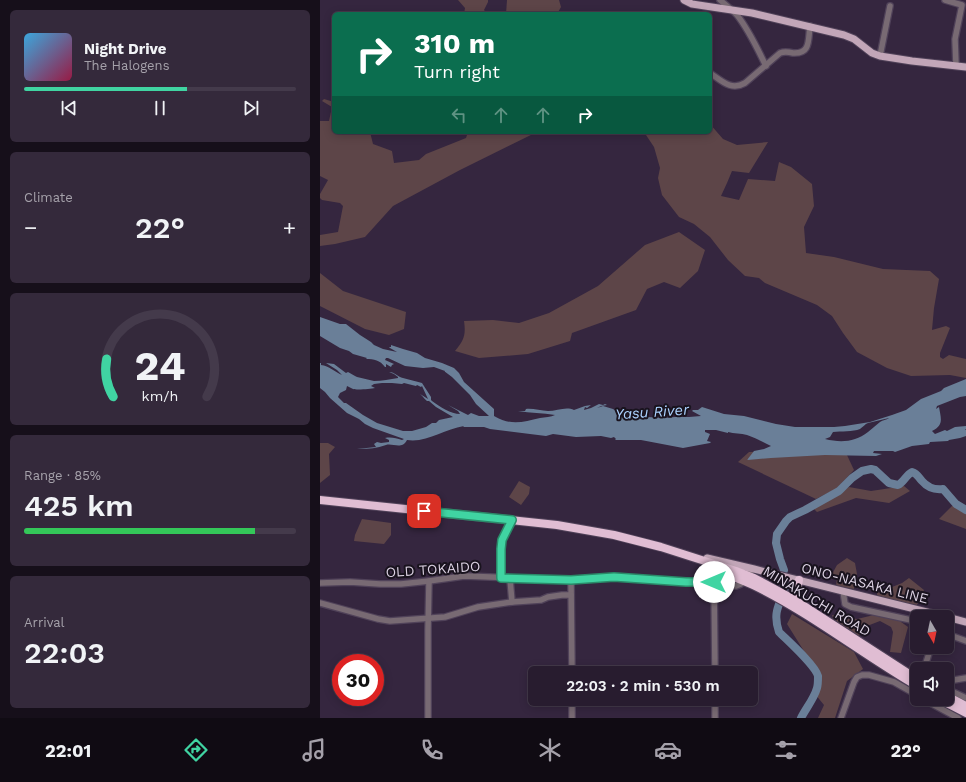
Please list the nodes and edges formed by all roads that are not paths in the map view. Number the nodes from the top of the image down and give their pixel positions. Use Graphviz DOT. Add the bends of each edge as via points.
graph roads {
  1 [pos="684,0"];
  2 [pos="720,0"];
  3 [pos="945,0"];
  4 [pos="964,5"];
  5 [pos="890,6"];
  6 [pos="731,10"];
  7 [pos="810,26"];
  8 [pos="880,56"];
  9 [pos="956,65"];
  10 [pos="766,66"];
  11 [pos="966,67"];
  12 [pos="712,74"];
  13 [pos="320,500"];
  14 [pos="512,520"];
  15 [pos="646,543"];
  16 [pos="689,555"];
  17 [pos="754,569"];
  18 [pos="736,575"];
  19 [pos="501,578"];
  20 [pos="510,578"];
  21 [pos="571,580"];
  22 [pos="800,580"];
  23 [pos="429,581"];
  24 [pos="714,582"];
  25 [pos="320,583"];
  26 [pos="843,591"];
  27 [pos="571,595"];
  28 [pos="786,599"];
  29 [pos="795,600"];
  30 [pos="512,602"];
  31 [pos="320,603"];
  32 [pos="919,610"];
  33 [pos="428,618"];
  34 [pos="954,619"];
  35 [pos="910,620"];
  36 [pos="966,622"];
  37 [pos="954,637"];
  38 [pos="966,641"];
  39 [pos="572,666"];
  40 [pos="715,666"];
  41 [pos="910,674"];
  42 [pos="966,678"];
  43 [pos="954,680"];
  44 [pos="910,687"];
  45 [pos="910,689"];
  46 [pos="954,692"];
  47 [pos="966,698"];
  48 [pos="954,700"];
  49 [pos="572,706"];
  50 [pos="715,706"];
  51 [pos="936,706"];
  52 [pos="952,706"];
  53 [pos="966,706"];
  54 [pos="966,713"];
  55 [pos="428,718"];
  56 [pos="572,718"];
  57 [pos="715,718"];
  58 [pos="841,718"];
  59 [pos="958,718"];
  1 -- 6 [label="main road" via="692,4"];
  2 -- 6 [label="street"];
  3 -- 4 [label="street"];
  4 -- 9 [label="street" via="955,39"];
  5 -- 8 [label="street"];
  6 -- 7 [label="main road" via="752,12"];
  6 -- 10 [label="street" via="753,39"];
  7 -- 8 [label="main road" via="854,39"];
  7 -- 10 [label="street" via="807,49 804,52 780,53"];
  8 -- 9 [label="main road"];
  9 -- 11 [label="main road"];
  10 -- 12 [label="street" via="740,86 729,85"];
  13 -- 14 [label="highway"];
  14 -- 15 [label="highway" via="581,528"];
  14 -- 19 [label="street" via="502,540"];
  15 -- 16 [label="highway, MINAKUCHI ROAD"];
  15 -- 18 [label="highway, MINAKUCHI ROAD"];
  16 -- 17 [label="main road, ONO-NASAKA LINE"];
  16 -- 18 [label="highway, MINAKUCHI ROAD"];
  17 -- 18 [label="main road"];
  17 -- 18 [label="street"];
  17 -- 22 [label="main road, ONO-NASAKA LINE"];
  18 -- 24 [label="street, OLD TOKAIDO" via="736,586"];
  18 -- 28 [label="highway, MINAKUCHI ROAD"];
  19 -- 20 [label="street, OLD TOKAIDO"];
  19 -- 23 [label="street, OLD TOKAIDO" via="464,576"];
  20 -- 21 [label="street, OLD TOKAIDO"];
  20 -- 30 [label="street"];
  21 -- 24 [label="street, OLD TOKAIDO" via="614,577"];
  21 -- 27 [label="street"];
  22 -- 26 [label="main road, ONO-NASAKA LINE"];
  22 -- 29 [label="highway"];
  23 -- 25 [label="street, OLD TOKAIDO" via="401,584"];
  23 -- 33 [label="street"];
  24 -- 40 [label="street"];
  26 -- 32 [label="main road, ONO-NASAKA LINE"];
  26 -- 35 [label="street" via="845,604 851,607"];
  27 -- 30 [label="street"];
  27 -- 39 [label="street"];
  28 -- 29 [label="highway, MINAKUCHI ROAD"];
  28 -- 44 [label="highway, MINAKUCHI ROAD"];
  29 -- 41 [label="highway, MINAKUCHI ROAD"];
  30 -- 33 [label="street" via="478,607 445,617"];
  31 -- 33 [label="street" via="390,621"];
  33 -- 55 [label="street"];
  34 -- 36 [label="main road, ONO-NASAKA LINE"];
  37 -- 38 [label="street"];
  42 -- 43 [label="street"];
  45 -- 58 [label="street" via="869,675 857,677"];
  46 -- 47 [label="street"];
  48 -- 53 [label="highway"];
  49 -- 56 [label="street"];
  50 -- 57 [label="street"];
  51 -- 59 [label="street"];
  52 -- 54 [label="highway"];
}
